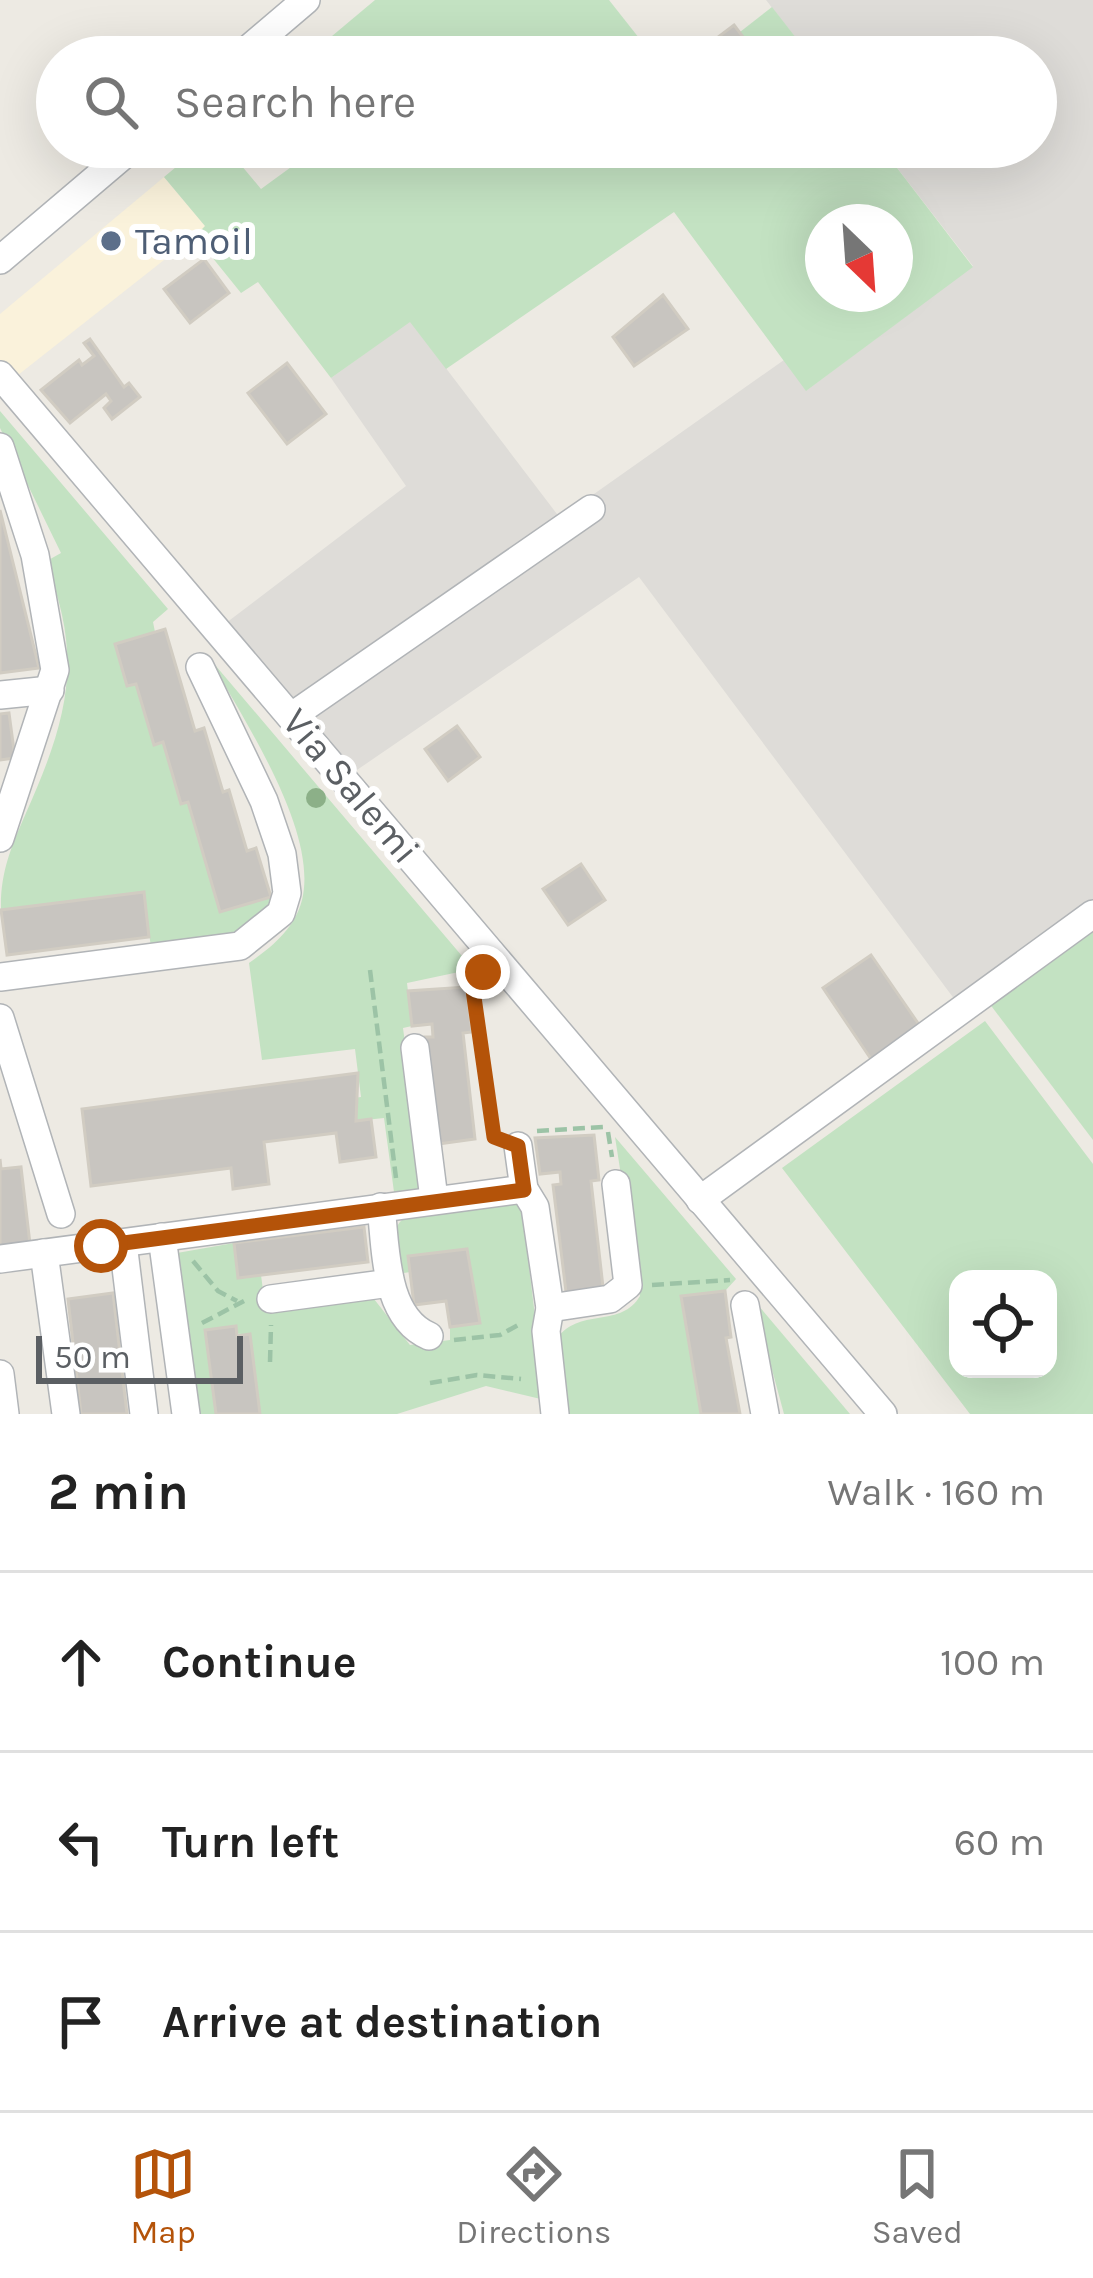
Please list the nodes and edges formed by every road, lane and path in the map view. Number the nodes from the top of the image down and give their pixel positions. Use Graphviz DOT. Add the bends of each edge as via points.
graph roads {
  1 [pos="306,0"];
  2 [pos="263,36"];
  3 [pos="108,168"];
  4 [pos="0,260"];
  5 [pos="0,375"];
  6 [pos="0,447"];
  7 [pos="591,509"];
  8 [pos="200,667"];
  9 [pos="50,690"];
  10 [pos="0,695"];
  11 [pos="292,716"];
  12 [pos="12,772"];
  13 [pos="0,838"];
  14 [pos="1093,914"];
  15 [pos="370,970"];
  16 [pos="483,972"];
  17 [pos="0,977"];
  18 [pos="0,1018"];
  19 [pos="415,1048"];
  20 [pos="518,1146"];
  21 [pos="616,1184"];
  22 [pos="524,1190"];
  23 [pos="434,1199"];
  24 [pos="700,1200"];
  25 [pos="390,1206"];
  26 [pos="61,1214"];
  27 [pos="162,1237"];
  28 [pos="123,1243"];
  29 [pos="44,1253"];
  30 [pos="0,1259"];
  31 [pos="390,1283"];
  32 [pos="628,1285"];
  33 [pos="740,1292"];
  34 [pos="272,1299"];
  35 [pos="237,1301"];
  36 [pos="550,1308"];
  37 [pos="175,1332"];
  38 [pos="429,1336"];
  39 [pos="270,1362"];
  40 [pos="0,1374"];
  41 [pos="551,1382"];
  42 [pos="430,1383"];
  43 [pos="5,1414"];
  44 [pos="65,1414"];
  45 [pos="144,1414"];
  46 [pos="186,1414"];
  47 [pos="555,1414"];
  48 [pos="765,1414"];
  49 [pos="884,1414"];
  1 -- 2 [label="street"];
  3 -- 4 [label="street"];
  5 -- 11 [label="street, Via Salemi"];
  6 -- 9 [label="street" via="51,631"];
  7 -- 11 [label="street"];
  8 -- 17 [label="street" via="282,854 287,893 280,913 240,946"];
  9 -- 10 [label="street"];
  9 -- 12 [label="street"];
  11 -- 24 [label="street, Via Salemi"];
  12 -- 13 [label="street"];
  14 -- 24 [label="street"];
  15 -- 25 [label="path"];
  16 -- 20 [label="path" via="472,983 494,1137"];
  18 -- 26 [label="street"];
  19 -- 23 [label="street"];
  20 -- 21 [label="path" via="535,1132 609,1125"];
  20 -- 22 [label="street"];
  21 -- 32 [label="street"];
  22 -- 23 [label="street"];
  22 -- 36 [label="street" via="535,1207"];
  23 -- 25 [label="street"];
  24 -- 49 [label="street, Via Salemi"];
  25 -- 27 [label="street"];
  25 -- 31 [label="street"];
  27 -- 28 [label="street"];
  27 -- 35 [label="path"];
  27 -- 37 [label="street"];
  28 -- 29 [label="street"];
  28 -- 45 [label="street"];
  29 -- 30 [label="street"];
  29 -- 44 [label="street"];
  31 -- 34 [label="street"];
  31 -- 38 [label="street" via="414,1329"];
  32 -- 33 [label="path"];
  32 -- 36 [label="street" via="610,1300"];
  33 -- 48 [label="street"];
  34 -- 35 [label="path"];
  34 -- 39 [label="path"];
  35 -- 37 [label="path"];
  36 -- 38 [label="path" via="500,1335"];
  36 -- 41 [label="street"];
  37 -- 46 [label="street"];
  40 -- 43 [label="street"];
  41 -- 42 [label="path" via="477,1375"];
  41 -- 47 [label="street"];
}
